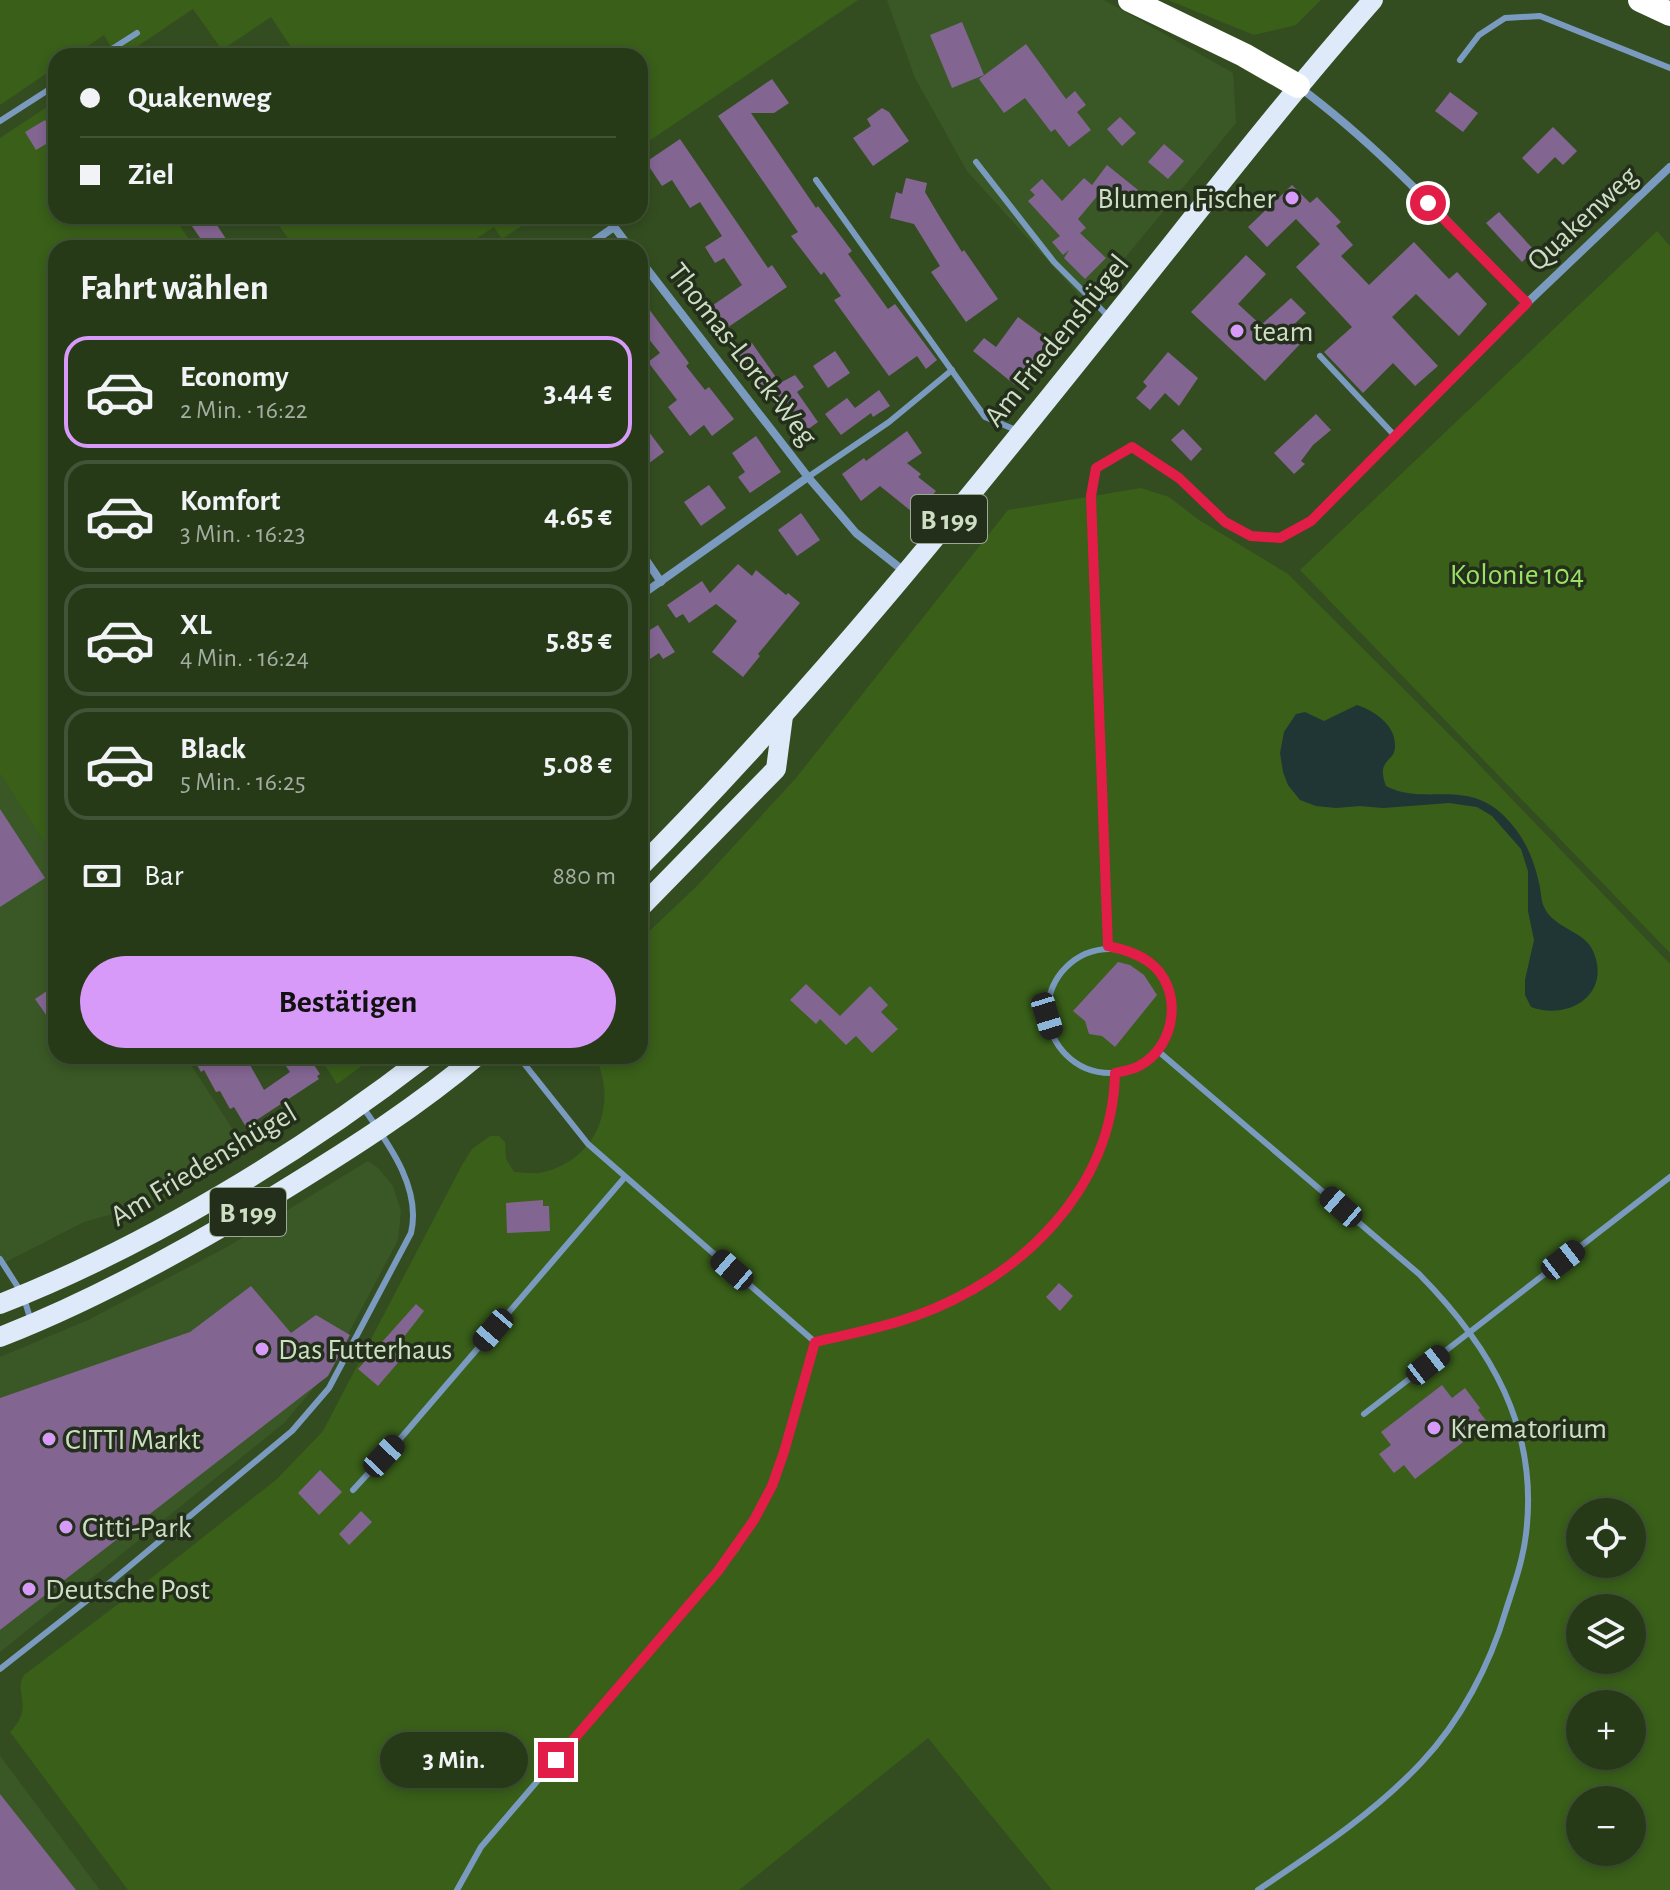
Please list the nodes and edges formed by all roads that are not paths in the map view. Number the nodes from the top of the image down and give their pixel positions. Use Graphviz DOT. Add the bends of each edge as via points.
graph roads {
  1 [pos="1130,0"];
  2 [pos="1373,0"];
  3 [pos="1640,0"];
  4 [pos="1670,14"];
  5 [pos="137,33"];
  6 [pos="114,48"];
  7 [pos="1460,60"];
  8 [pos="1670,68"];
  9 [pos="1298,86"];
  10 [pos="48,90"];
  11 [pos="0,121"];
  12 [pos="976,162"];
  13 [pos="1670,167"];
  14 [pos="816,180"];
  15 [pos="612,224"];
  16 [pos="614,227"];
  17 [pos="595,240"];
  18 [pos="624,240"];
  19 [pos="648,270"];
  20 [pos="1527,303"];
  21 [pos="1112,320"];
  22 [pos="1320,356"];
  23 [pos="952,370"];
  24 [pos="1019,432"];
  25 [pos="1395,436"];
  26 [pos="1132,447"];
  27 [pos="808,477"];
  28 [pos="648,563"];
  29 [pos="906,573"];
  30 [pos="661,582"];
  31 [pos="648,591"];
  32 [pos="783,715"];
  33 [pos="648,858"];
  34 [pos="648,900"];
  35 [pos="1108,946"];
  36 [pos="1158,1051"];
  37 [pos="415,1064"];
  38 [pos="466,1064"];
  39 [pos="524,1064"];
  40 [pos="1115,1073"];
  41 [pos="360,1103"];
  42 [pos="378,1130"];
  43 [pos="625,1177"];
  44 [pos="1670,1177"];
  45 [pos="0,1259"];
  46 [pos="23,1295"];
  47 [pos="0,1304"];
  48 [pos="33,1324"];
  49 [pos="1470,1332"];
  50 [pos="0,1337"];
  51 [pos="815,1342"];
  52 [pos="1364,1414"];
  53 [pos="353,1490"];
  54 [pos="0,1669"];
  55 [pos="457,1890"];
  56 [pos="1258,1890"];
  1 -- 9 [label="highway"];
  2 -- 9 [label="main road, Am Friedenshügel / B 199"];
  3 -- 4 [label="highway"];
  5 -- 6 [label="lane"];
  7 -- 8 [label="lane" via="1479,35 1505,18 1540,16"];
  9 -- 20 [label="street, Quakenweg" via="1408,183"];
  9 -- 21 [label="main road, Am Friedenshügel / B 199"];
  10 -- 11 [label="lane"];
  12 -- 21 [label="lane" via="1054,262"];
  13 -- 20 [label="street, Quakenweg"];
  14 -- 23 [label="lane"];
  15 -- 16 [label="street, Thomas-Lorck-Weg"];
  16 -- 17 [label="street"];
  16 -- 18 [label="street, Thomas-Lorck-Weg"];
  19 -- 27 [label="street, Thomas-Lorck-Weg"];
  20 -- 25 [label="street, Quakenweg"];
  21 -- 24 [label="main road, Am Friedenshügel / B 199"];
  22 -- 25 [label="lane"];
  23 -- 24 [label="lane" via="985,417"];
  23 -- 27 [label="lane" via="889,422"];
  24 -- 29 [label="main road, Am Friedenshügel / B 199"];
  25 -- 26 [label="street, Quakenweg" via="1311,521 1280,538 1251,536 1225,522 1179,478"];
  26 -- 35 [label="lane" via="1096,468 1091,496"];
  27 -- 29 [label="street, Thomas-Lorck-Weg" via="856,533"];
  27 -- 30 [label="street, Thomas-Lorck-Weg"];
  28 -- 30 [label="street"];
  29 -- 32 [label="main road, Am Friedenshügel / B 199"];
  30 -- 31 [label="street, Thomas-Lorck-Weg"];
  32 -- 33 [label="main road, Am Friedenshügel / B 199"];
  32 -- 34 [label="main road" via="776,769"];
  35 -- 36 [label="lane" via="1150,962 1166,981 1172,1005 1170,1030"];
  35 -- 40 [label="lane" via="1080,955 1062,969 1049,992 1047,1016 1054,1040 1069,1059 1091,1071"];
  36 -- 40 [label="lane" via="1139,1067"];
  36 -- 49 [label="lane" via="1419,1274"];
  37 -- 41 [label="main road, Am Friedenshügel / B 199"];
  38 -- 42 [label="main road, Am Friedenshügel / B 199"];
  39 -- 43 [label="lane" via="588,1144"];
  40 -- 51 [label="lane" via="1111,1120 1101,1149 1070,1204 1042,1237 961,1297 914,1317"];
  41 -- 42 [label="lane"];
  41 -- 46 [label="main road, Am Friedenshügel / B 199" via="222,1194"];
  42 -- 48 [label="main road, Am Friedenshügel / B 199" via="221,1229"];
  42 -- 54 [label="lane" via="408,1187 414,1219 329,1388 292,1431"];
  43 -- 51 [label="lane"];
  43 -- 53 [label="lane"];
  44 -- 49 [label="lane"];
  45 -- 46 [label="lane"];
  46 -- 47 [label="main road, Am Friedenshügel / B 199"];
  46 -- 48 [label="lane"];
  48 -- 50 [label="main road, Am Friedenshügel / B 199"];
  49 -- 52 [label="lane"];
  49 -- 56 [label="lane" via="1508,1396 1528,1485 1521,1561 1498,1637 1464,1705 1423,1761 1349,1829"];
  51 -- 55 [label="lane" via="772,1486 736,1549 481,1847"];
}
